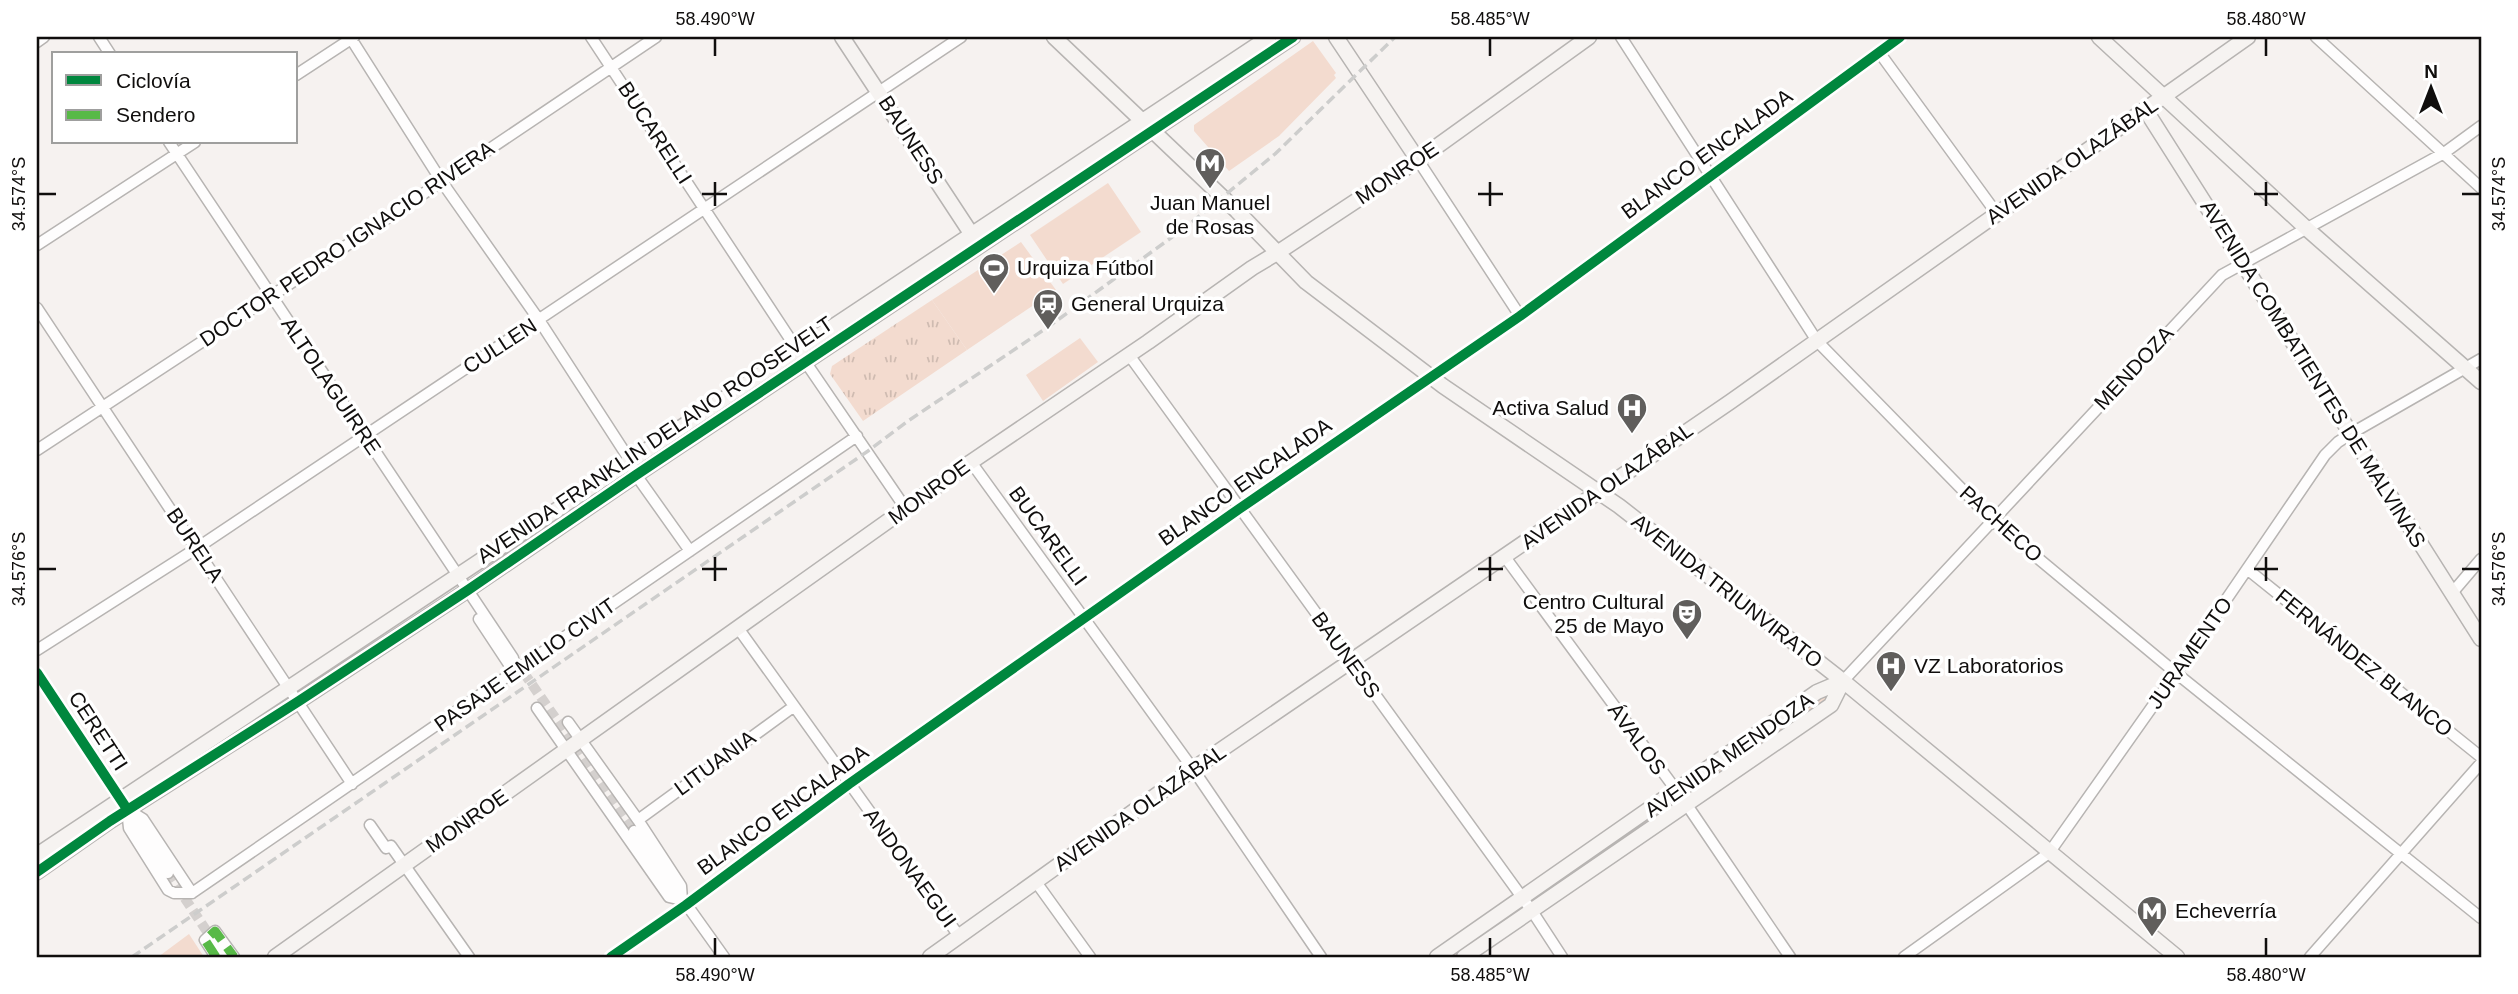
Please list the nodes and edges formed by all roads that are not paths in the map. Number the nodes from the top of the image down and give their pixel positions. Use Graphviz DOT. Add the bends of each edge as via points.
graph roads {
  1 [pos="44,37"];
  2 [pos="99,37"];
  3 [pos="352,37"];
  4 [pos="591,37"];
  5 [pos="656,37"];
  6 [pos="842,37"];
  7 [pos="961,37"];
  8 [pos="1054,37"];
  9 [pos="1269,37"];
  10 [pos="1293,37"];
  11 [pos="1336,37"];
  12 [pos="1589,37"];
  13 [pos="1621,37"];
  14 [pos="1900,37"];
  15 [pos="2099,37"];
  16 [pos="2249,37"];
  17 [pos="2316,37"];
  18 [pos="37,42"];
  19 [pos="109,52"];
  20 [pos="1879,52"];
  21 [pos="612,67"];
  22 [pos="298,74"];
  23 [pos="879,91"];
  24 [pos="2164,96"];
  25 [pos="2145,109"];
  26 [pos="1142,121"];
  27 [pos="2481,126"];
  28 [pos="1153,131"];
  29 [pos="170,144"];
  30 [pos="192,144"];
  31 [pos="2444,153"];
  32 [pos="177,154"];
  33 [pos="1418,160"];
  34 [pos="1709,177"];
  35 [pos="442,182"];
  36 [pos="2481,188"];
  37 [pos="705,209"];
  38 [pos="1997,214"];
  39 [pos="2306,228"];
  40 [pos="975,240"];
  41 [pos="37,245"];
  42 [pos="1277,253"];
  43 [pos="2243,263"];
  44 [pos="270,297"];
  45 [pos="37,308"];
  46 [pos="1520,316"];
  47 [pos="539,320"];
  48 [pos="1817,341"];
  49 [pos="1129,355"];
  50 [pos="802,356"];
  51 [pos="2481,359"];
  52 [pos="2465,368"];
  53 [pos="1430,376"];
  54 [pos="2481,382"];
  55 [pos="103,407"];
  56 [pos="2352,433"];
  57 [pos="365,434"];
  58 [pos="857,436"];
  59 [pos="37,450"];
  60 [pos="971,462"];
  61 [pos="633,468"];
  62 [pos="1599,491"];
  63 [pos="906,509"];
  64 [pos="1239,509"];
  65 [pos="1992,520"];
  66 [pos="197,548"];
  67 [pos="690,551"];
  68 [pos="1505,557"];
  69 [pos="2481,559"];
  70 [pos="2247,569"];
  71 [pos="458,575"];
  72 [pos="470,592"];
  73 [pos="2452,593"];
  74 [pos="1084,619"];
  75 [pos="738,628"];
  76 [pos="2481,639"];
  77 [pos="37,650"];
  78 [pos="513,658"];
  79 [pos="1351,661"];
  80 [pos="526,664"];
  81 [pos="514,672"];
  82 [pos="37,673"];
  83 [pos="2176,673"];
  84 [pos="1843,681"];
  85 [pos="291,688"];
  86 [pos="299,701"];
  87 [pos="793,707"];
  88 [pos="537,708"];
  89 [pos="568,722"];
  90 [pos="580,741"];
  91 [pos="566,751"];
  92 [pos="2481,760"];
  93 [pos="1193,769"];
  94 [pos="352,784"];
  95 [pos="849,784"];
  96 [pos="1676,792"];
  97 [pos="124,804"];
  98 [pos="1686,805"];
  99 [pos="370,825"];
  100 [pos="636,825"];
  101 [pos="2049,853"];
  102 [pos="2402,853"];
  103 [pos="37,855"];
  104 [pos="404,866"];
  105 [pos="37,872"];
  106 [pos="168,873"];
  107 [pos="1036,882"];
  108 [pos="192,893"];
  109 [pos="1522,899"];
  110 [pos="684,902"];
  111 [pos="1532,911"];
  112 [pos="2481,918"];
  113 [pos="959,936"];
  114 [pos="212,939"];
  115 [pos="216,957"];
  116 [pos="225,957"];
  117 [pos="234,957"];
  118 [pos="275,957"];
  119 [pos="469,957"];
  120 [pos="611,957"];
  121 [pos="724,957"];
  122 [pos="930,957"];
  123 [pos="1090,957"];
  124 [pos="1321,957"];
  125 [pos="1437,957"];
  126 [pos="1464,957"];
  127 [pos="1562,957"];
  128 [pos="1790,957"];
  129 [pos="1904,957"];
  130 [pos="2177,957"];
  131 [pos="2310,957"];
  1 -- 18 [label="street"];
  2 -- 19 [label="street"];
  3 -- 22 [label="street"];
  3 -- 35 [label="street"];
  4 -- 21 [label="street, BUCARELLI"];
  5 -- 21 [label="street, DOCTOR PEDRO IGNACIO RIVERA"];
  6 -- 23 [label="street, BAUNESS"];
  7 -- 23 [label="street, CULLEN"];
  8 -- 26 [label="street, AVENIDA TRIUNVIRATO"];
  9 -- 26 [label="street, AVENIDA FRANKLIN DELANO ROOSEVELT"];
  10 -- 28 [label="street, AVENIDA FRANKLIN DELANO ROOSEVELT"];
  11 -- 33 [label="street"];
  12 -- 33 [label="street, MONROE"];
  13 -- 34 [label="street, PACHECO"];
  14 -- 20 [label="street, BLANCO ENCALADA"];
  15 -- 24 [label="street"];
  16 -- 24 [label="street, AVENIDA OLAZÁBAL"];
  17 -- 31 [label="street"];
  20 -- 34 [label="street, BLANCO ENCALADA"];
  20 -- 38 [label="street"];
  21 -- 35 [label="street, DOCTOR PEDRO IGNACIO RIVERA"];
  21 -- 37 [label="street, BUCARELLI"];
  23 -- 37 [label="street, CULLEN"];
  23 -- 40 [label="street, BAUNESS"];
  24 -- 25 [label="street, AVENIDA OLAZÁBAL"];
  24 -- 39 [label="street"];
  25 -- 38 [label="street, AVENIDA OLAZÁBAL"];
  25 -- 43 [label="street, AVENIDA COMBATIENTES DE MALVINAS"];
  26 -- 28 [label="street, AVENIDA TRIUNVIRATO"];
  26 -- 40 [label="street, AVENIDA FRANKLIN DELANO ROOSEVELT"];
  27 -- 31 [label="street, MENDOZA"];
  28 -- 40 [label="street, AVENIDA FRANKLIN DELANO ROOSEVELT"];
  28 -- 42 [label="street, AVENIDA TRIUNVIRATO"];
  29 -- 32 [label="street, ALTOLAGUIRRE"];
  30 -- 32 [label="street"];
  31 -- 36 [label="street"];
  31 -- 39 [label="street, MENDOZA"];
  32 -- 41 [label="street"];
  32 -- 44 [label="street, ALTOLAGUIRRE"];
  33 -- 42 [label="street, MONROE"];
  33 -- 46 [label="street"];
  34 -- 46 [label="street, BLANCO ENCALADA"];
  34 -- 48 [label="street, PACHECO"];
  35 -- 44 [label="street, DOCTOR PEDRO IGNACIO RIVERA"];
  35 -- 47 [label="street"];
  37 -- 47 [label="street, CULLEN"];
  37 -- 50 [label="street, BUCARELLI"];
  38 -- 48 [label="street, AVENIDA OLAZÁBAL"];
  39 -- 43 [label="street, MENDOZA"];
  39 -- 52 [label="street"];
  40 -- 50 [label="street, AVENIDA FRANKLIN DELANO ROOSEVELT"];
  42 -- 49 [label="street, MONROE"];
  42 -- 53 [label="street, AVENIDA TRIUNVIRATO" via="1306,282"];
  43 -- 56 [label="street, AVENIDA COMBATIENTES DE MALVINAS"];
  43 -- 65 [label="street, MENDOZA" via="2222,275"];
  44 -- 55 [label="street, DOCTOR PEDRO IGNACIO RIVERA"];
  44 -- 57 [label="street, ALTOLAGUIRRE"];
  45 -- 55 [label="street, BURELA"];
  46 -- 53 [label="street, BLANCO ENCALADA"];
  47 -- 57 [label="street, CULLEN"];
  47 -- 61 [label="street"];
  48 -- 62 [label="street, AVENIDA OLAZÁBAL"];
  48 -- 65 [label="street, PACHECO"];
  49 -- 60 [label="street, MONROE"];
  49 -- 64 [label="street, BAUNESS"];
  50 -- 58 [label="street, BUCARELLI"];
  50 -- 61 [label="street, AVENIDA FRANKLIN DELANO ROOSEVELT"];
  51 -- 52 [label="street, JURAMENTO"];
  52 -- 54 [label="street"];
  52 -- 56 [label="street, JURAMENTO"];
  53 -- 62 [label="street, AVENIDA TRIUNVIRATO"];
  53 -- 64 [label="street, BLANCO ENCALADA"];
  55 -- 59 [label="street, DOCTOR PEDRO IGNACIO RIVERA"];
  55 -- 66 [label="street, BURELA"];
  56 -- 70 [label="street, JURAMENTO" via="2325,455"];
  56 -- 73 [label="street, AVENIDA COMBATIENTES DE MALVINAS"];
  57 -- 66 [label="street, CULLEN"];
  57 -- 71 [label="street, ALTOLAGUIRRE"];
  58 -- 63 [label="street, BUCARELLI"];
  58 -- 67 [label="street, PASAJE EMILIO CIVIT"];
  60 -- 63 [label="street, MONROE"];
  60 -- 74 [label="street, BUCARELLI"];
  61 -- 67 [label="street"];
  61 -- 71 [label="street, AVENIDA FRANKLIN DELANO ROOSEVELT"];
  61 -- 72 [label="street, AVENIDA FRANKLIN DELANO ROOSEVELT"];
  62 -- 68 [label="street, AVENIDA OLAZÁBAL"];
  62 -- 84 [label="street, AVENIDA TRIUNVIRATO"];
  63 -- 75 [label="street, MONROE"];
  64 -- 74 [label="street, BLANCO ENCALADA"];
  64 -- 79 [label="street, BAUNESS"];
  65 -- 83 [label="street, PACHECO"];
  65 -- 84 [label="street, MENDOZA"];
  66 -- 77 [label="street, CULLEN"];
  66 -- 85 [label="street, BURELA"];
  67 -- 80 [label="street, PASAJE EMILIO CIVIT"];
  68 -- 79 [label="street, AVENIDA OLAZÁBAL"];
  68 -- 96 [label="street, ÁVALOS"];
  69 -- 73 [label="street"];
  70 -- 83 [label="street, JURAMENTO"];
  70 -- 92 [label="street, FERNÁNDEZ BLANCO"];
  71 -- 72 [label="street, ALTOLAGUIRRE"];
  71 -- 85 [label="street, AVENIDA FRANKLIN DELANO ROOSEVELT"];
  72 -- 78 [label="street, ALTOLAGUIRRE"];
  72 -- 80 [label="street, ALTOLAGUIRRE" via="481,598"];
  72 -- 81 [label="street, ALTOLAGUIRRE" via="470,606"];
  72 -- 86 [label="street, AVENIDA FRANKLIN DELANO ROOSEVELT"];
  73 -- 76 [label="street, AVENIDA COMBATIENTES DE MALVINAS"];
  74 -- 93 [label="street, BUCARELLI"];
  74 -- 95 [label="street, BLANCO ENCALADA"];
  75 -- 87 [label="street, ANDONAEGUI"];
  75 -- 90 [label="street, MONROE"];
  79 -- 93 [label="street, AVENIDA OLAZÁBAL"];
  79 -- 109 [label="street, BAUNESS"];
  80 -- 81 [label="street, PASAJE EMILIO CIVIT"];
  81 -- 94 [label="street, PASAJE EMILIO CIVIT"];
  82 -- 97 [label="street, CERETTI"];
  83 -- 101 [label="street, JURAMENTO"];
  83 -- 102 [label="street, PACHECO"];
  84 -- 96 [label="street, AVENIDA MENDOZA" via="1817,692"];
  84 -- 98 [label="street, AVENIDA MENDOZA" via="1831,705"];
  84 -- 101 [label="street, AVENIDA TRIUNVIRATO"];
  85 -- 86 [label="street, BURELA"];
  85 -- 97 [label="street, AVENIDA FRANKLIN DELANO ROOSEVELT"];
  86 -- 94 [label="street, BURELA"];
  86 -- 97 [label="street, AVENIDA FRANKLIN DELANO ROOSEVELT"];
  87 -- 95 [label="street, ANDONAEGUI"];
  87 -- 100 [label="street, LITUANIA"];
  88 -- 91 [label="street"];
  89 -- 90 [label="street"];
  90 -- 91 [label="street, MONROE"];
  90 -- 100 [label="street"];
  91 -- 104 [label="street, MONROE"];
  91 -- 110 [label="street" via="669,897"];
  92 -- 102 [label="street"];
  93 -- 107 [label="street, AVENIDA OLAZÁBAL"];
  93 -- 124 [label="street, BUCARELLI"];
  94 -- 108 [label="street, PASAJE EMILIO CIVIT"];
  95 -- 110 [label="street, BLANCO ENCALADA"];
  95 -- 113 [label="street, ANDONAEGUI"];
  96 -- 98 [label="street, ÁVALOS"];
  96 -- 109 [label="street, AVENIDA MENDOZA"];
  97 -- 103 [label="street, AVENIDA FRANKLIN DELANO ROOSEVELT"];
  97 -- 105 [label="street, AVENIDA FRANKLIN DELANO ROOSEVELT"];
  97 -- 106 [label="street, CERETTI"];
  97 -- 108 [label="street, CERETTI" via="143,819"];
  97 -- 108 [label="street, CERETTI" via="129,828 168,890"];
  98 -- 111 [label="street, AVENIDA MENDOZA"];
  98 -- 128 [label="street, ÁVALOS"];
  99 -- 104 [label="street"];
  100 -- 110 [label="street" via="681,886"];
  101 -- 129 [label="street, JURAMENTO"];
  101 -- 130 [label="street, AVENIDA TRIUNVIRATO"];
  102 -- 112 [label="street, PACHECO"];
  102 -- 131 [label="street"];
  104 -- 118 [label="street, MONROE"];
  104 -- 119 [label="street"];
  107 -- 113 [label="street, AVENIDA OLAZÁBAL"];
  107 -- 123 [label="street"];
  109 -- 111 [label="street, BAUNESS"];
  109 -- 125 [label="street, AVENIDA MENDOZA"];
  110 -- 120 [label="street, BLANCO ENCALADA"];
  110 -- 121 [label="street"];
  111 -- 126 [label="street, AVENIDA MENDOZA"];
  111 -- 127 [label="street, BAUNESS"];
  113 -- 122 [label="street, AVENIDA OLAZÁBAL"];
  114 -- 116 [label="street"];
  115 -- 117 [label="street" via="205,940 215,931"];
}
